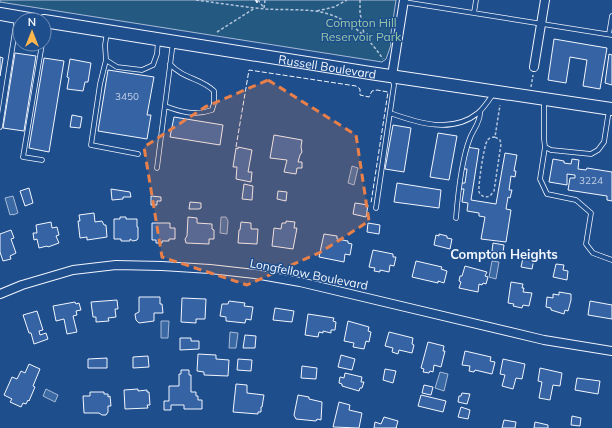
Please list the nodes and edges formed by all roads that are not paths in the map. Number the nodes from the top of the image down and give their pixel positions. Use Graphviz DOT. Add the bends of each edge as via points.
graph roads {
  1 [pos="476,0"];
  2 [pos="545,0"];
  3 [pos="404,1"];
  4 [pos="474,13"];
  5 [pos="0,14"];
  6 [pos="12,16"];
  7 [pos="612,16"];
  8 [pos="52,24"];
  9 [pos="541,24"];
  10 [pos="107,32"];
  11 [pos="610,34"];
  12 [pos="159,40"];
  13 [pos="173,42"];
  14 [pos="12,49"];
  15 [pos="41,52"];
  16 [pos="106,60"];
  17 [pos="170,64"];
  18 [pos="534,67"];
  19 [pos="392,76"];
  20 [pos="496,91"];
  21 [pos="544,98"];
  22 [pos="165,106"];
  23 [pos="611,109"];
  24 [pos="480,112"];
  25 [pos="390,113"];
  26 [pos="0,127"];
  27 [pos="545,147"];
  28 [pos="138,154"];
  29 [pos="42,160"];
  30 [pos="157,168"];
  31 [pos="376,208"];
  32 [pos="456,218"];
  33 [pos="612,260"];
  34 [pos="0,294"];
  35 [pos="612,351"];
  1 -- 4 [label="lane"];
  2 -- 9 [label="street"];
  3 -- 4 [label="lane"];
  3 -- 19 [label="street"];
  4 -- 9 [label="lane"];
  5 -- 6 [label="main road, Russell Boulevard"];
  7 -- 11 [label="lane"];
  8 -- 10 [label="main road, Russell Boulevard"];
  9 -- 11 [label="lane"];
  9 -- 18 [label="street"];
  10 -- 12 [label="main road, Russell Boulevard"];
  10 -- 16 [label="lane"];
  12 -- 13 [label="main road, Russell Boulevard"];
  12 -- 16 [label="lane" via="153,65 142,70 117,67"];
  13 -- 17 [label="lane"];
  13 -- 19 [label="main road, Russell Boulevard"];
  14 -- 26 [label="lane"];
  15 -- 29 [label="lane" via="23,157"];
  16 -- 28 [label="lane" via="91,145"];
  17 -- 22 [label="lane"];
  17 -- 22 [label="lane" via="181,74 210,87 214,91 214,103 212,110 204,113 184,113"];
  19 -- 20 [label="main road, Russell Boulevard"];
  19 -- 25 [label="lane" via="394,85"];
  20 -- 21 [label="main road, Russell Boulevard"];
  20 -- 24 [label="lane"];
  21 -- 23 [label="main road, Russell Boulevard"];
  21 -- 27 [label="lane"];
  22 -- 30 [label="lane"];
  23 -- 27 [label="lane" via="604,142 598,150 591,154 551,150"];
  24 -- 25 [label="lane" via="456,124 443,126 412,121"];
  24 -- 32 [label="lane" via="466,149"];
  25 -- 31 [label="lane"];
  27 -- 33 [label="lane" via="540,179 547,194 576,200 591,213 586,244 593,253"];
  34 -- 35 [label="street, Longfellow Boulevard" via="73,270 116,265 210,269 300,282 544,340"];
}
